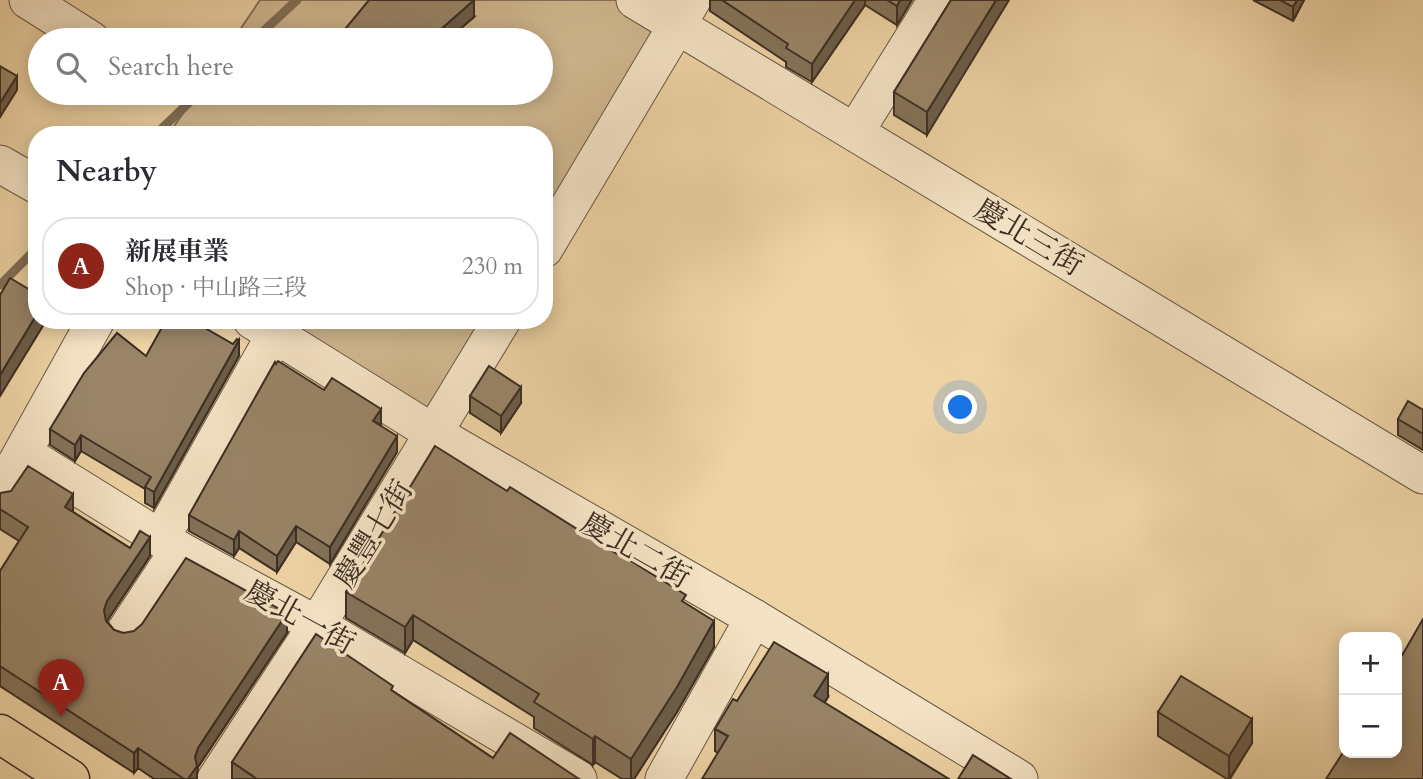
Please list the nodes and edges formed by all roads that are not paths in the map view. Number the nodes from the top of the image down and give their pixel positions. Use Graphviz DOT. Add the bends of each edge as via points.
graph roads {
  1 [pos="27,0"];
  2 [pos="635,0"];
  3 [pos="937,0"];
  4 [pos="685,13"];
  5 [pos="72,28"];
  6 [pos="855,132"];
  7 [pos="0,164"];
  8 [pos="28,180"];
  9 [pos="553,234"];
  10 [pos="91,329"];
  11 [pos="264,329"];
  12 [pos="266,329"];
  13 [pos="497,329"];
  14 [pos="435,434"];
  15 [pos="23,453"];
  16 [pos="1423,475"];
  17 [pos="0,493"];
  18 [pos="170,544"];
  19 [pos="754,618"];
  20 [pos="317,625"];
  21 [pos="125,632"];
  22 [pos="0,734"];
  23 [pos="70,779"];
  24 [pos="216,779"];
  25 [pos="578,779"];
  26 [pos="664,779"];
  27 [pos="1019,779"];
  1 -- 5 [label="street"];
  2 -- 4 [label="street, 慶北三街"];
  3 -- 6 [label="street"];
  4 -- 6 [label="street, 慶北三街"];
  4 -- 9 [label="street"];
  6 -- 16 [label="street, 慶北三街"];
  7 -- 8 [label="street"];
  10 -- 15 [label="street"];
  11 -- 18 [label="street"];
  12 -- 14 [label="street, 慶北二街"];
  13 -- 14 [label="street, 慶豐七街"];
  14 -- 19 [label="street, 慶北二街"];
  14 -- 20 [label="street, 慶豐七街"];
  15 -- 17 [label="street"];
  15 -- 18 [label="street, 慶北一街"];
  18 -- 20 [label="street, 慶北一街"];
  18 -- 21 [label="street"];
  19 -- 26 [label="street"];
  19 -- 27 [label="street, 慶北二街"];
  20 -- 24 [label="street, 慶豐七街"];
  20 -- 25 [label="street, 慶北一街"];
  22 -- 23 [label="main road"];
}
